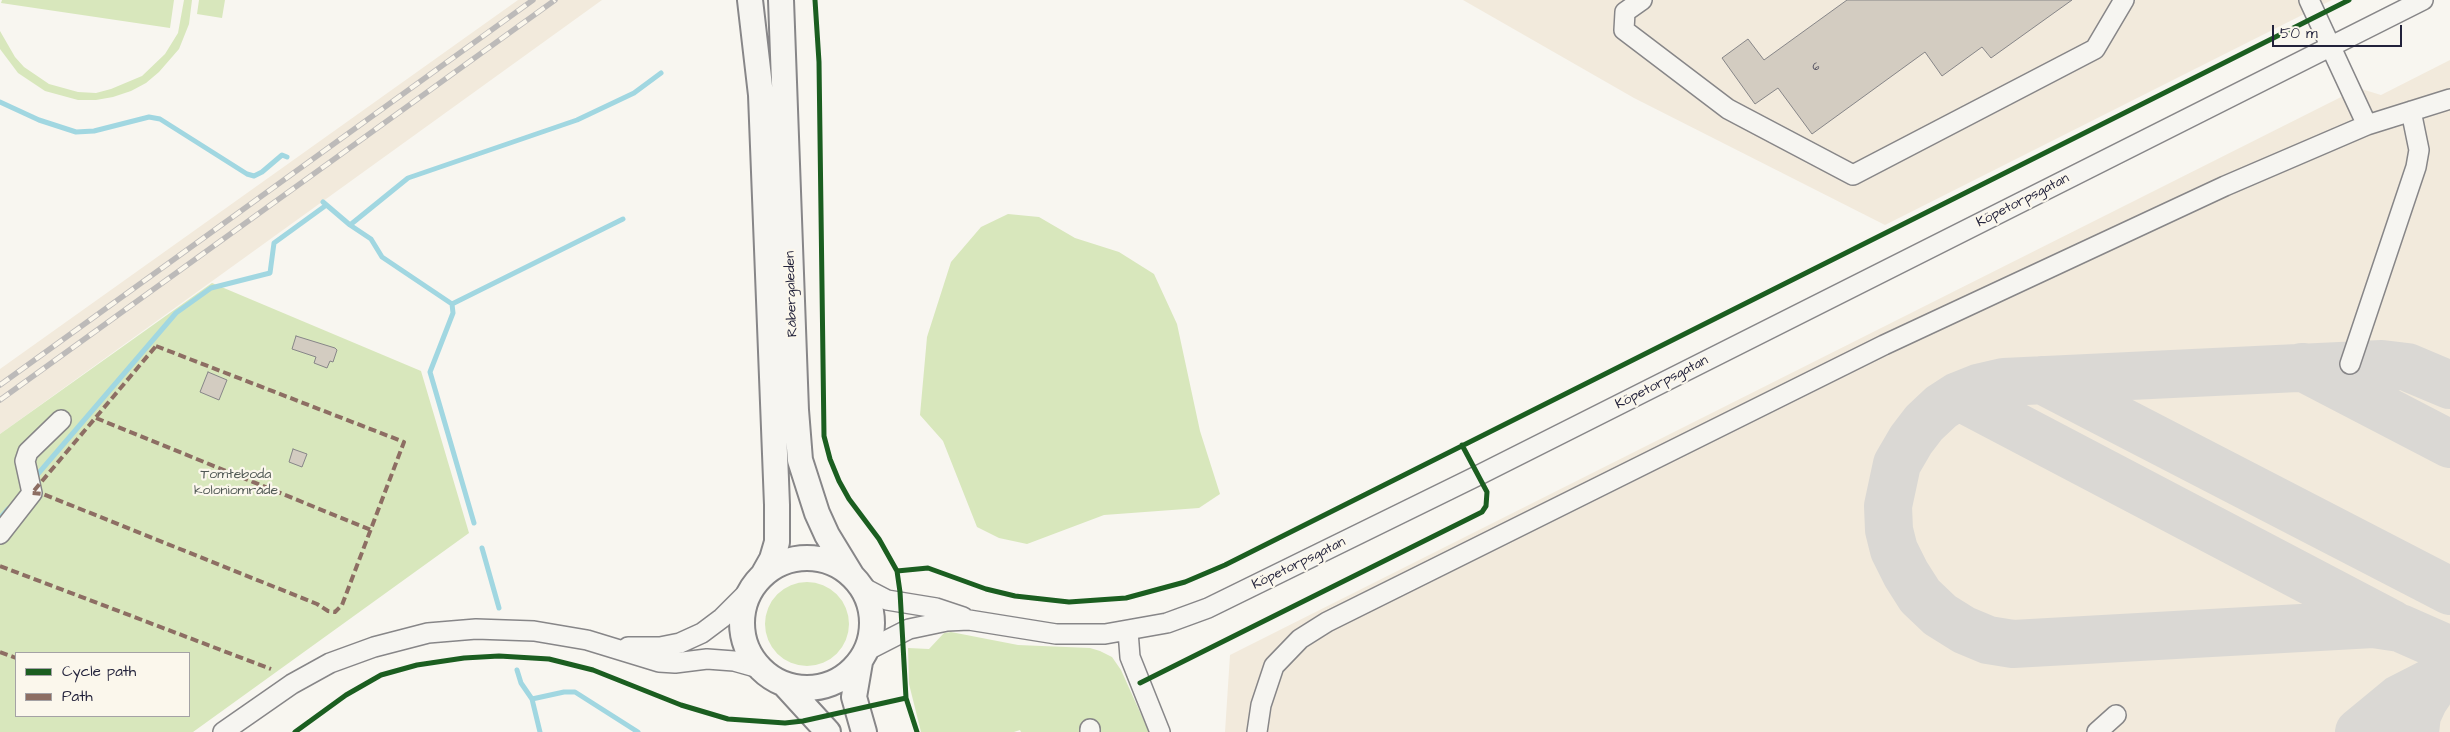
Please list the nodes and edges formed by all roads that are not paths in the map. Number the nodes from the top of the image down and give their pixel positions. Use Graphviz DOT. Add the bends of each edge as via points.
graph roads {
  1 [pos="750,0"];
  2 [pos="781,0"];
  3 [pos="1642,0"];
  4 [pos="2124,0"];
  5 [pos="2309,0"];
  6 [pos="2423,0"];
  7 [pos="2332,46"];
  8 [pos="2450,99"];
  9 [pos="2411,111"];
  10 [pos="2367,125"];
  11 [pos="2350,364"];
  12 [pos="61,420"];
  13 [pos="0,534"];
  14 [pos="757,582"];
  15 [pos="857,582"];
  16 [pos="969,620"];
  17 [pos="1128,631"];
  18 [pos="613,647"];
  19 [pos="863,657"];
  20 [pos="759,668"];
  21 [pos="785,685"];
  22 [pos="2116,715"];
  23 [pos="223,732"];
  24 [pos="828,732"];
  25 [pos="864,732"];
  26 [pos="1160,732"];
  27 [pos="1257,732"];
  28 [pos="2097,732"];
  1 -- 14 [label="main road, Råbergaleden" via="760,95 777,505 777,542 772,559"];
  2 -- 15 [label="main road, Råbergaleden" via="800,460 827,535"];
  3 -- 4 [label="street" via="1625,12 1624,30 1728,109 1853,176 2095,49"];
  5 -- 7 [label="street"];
  6 -- 7 [label="street, Köpetorpsgatan"];
  7 -- 10 [label="street"];
  7 -- 17 [label="street, Köpetorpsgatan" via="1277,576 1181,618"];
  8 -- 9 [label="street"];
  9 -- 10 [label="street"];
  9 -- 11 [label="street" via="2418,150 2416,167"];
  10 -- 27 [label="street" via="2225,186 1884,345 1326,622 1300,639 1274,666 1261,705"];
  12 -- 13 [label="street" via="28,452 25,461 32,493"];
  14 -- 15 [label="main road" via="788,561 807,558 827,561"];
  14 -- 18 [label="street" via="722,618 702,633 680,643 660,647"];
  14 -- 20 [label="main road" via="744,608 742,629 747,650"];
  15 -- 16 [label="street, Köpetorpsgatan" via="887,600 953,612"];
  15 -- 19 [label="main road" via="869,602 872,619 871,635"];
  16 -- 17 [label="street, Köpetorpsgatan" via="1056,634"];
  16 -- 19 [label="street, Köpetorpsgatan" via="909,629"];
  17 -- 26 [label="street" via="1130,656"];
  18 -- 20 [label="street" via="659,662 734,660"];
  18 -- 23 [label="street" via="534,631 476,629 428,633 330,663 292,684"];
  19 -- 21 [label="main road" via="845,677 826,686 805,689"];
  19 -- 25 [label="main road" via="854,696"];
  20 -- 21 [label="main road"];
  21 -- 24 [label="main road"];
  22 -- 28 [label="street"];
}
